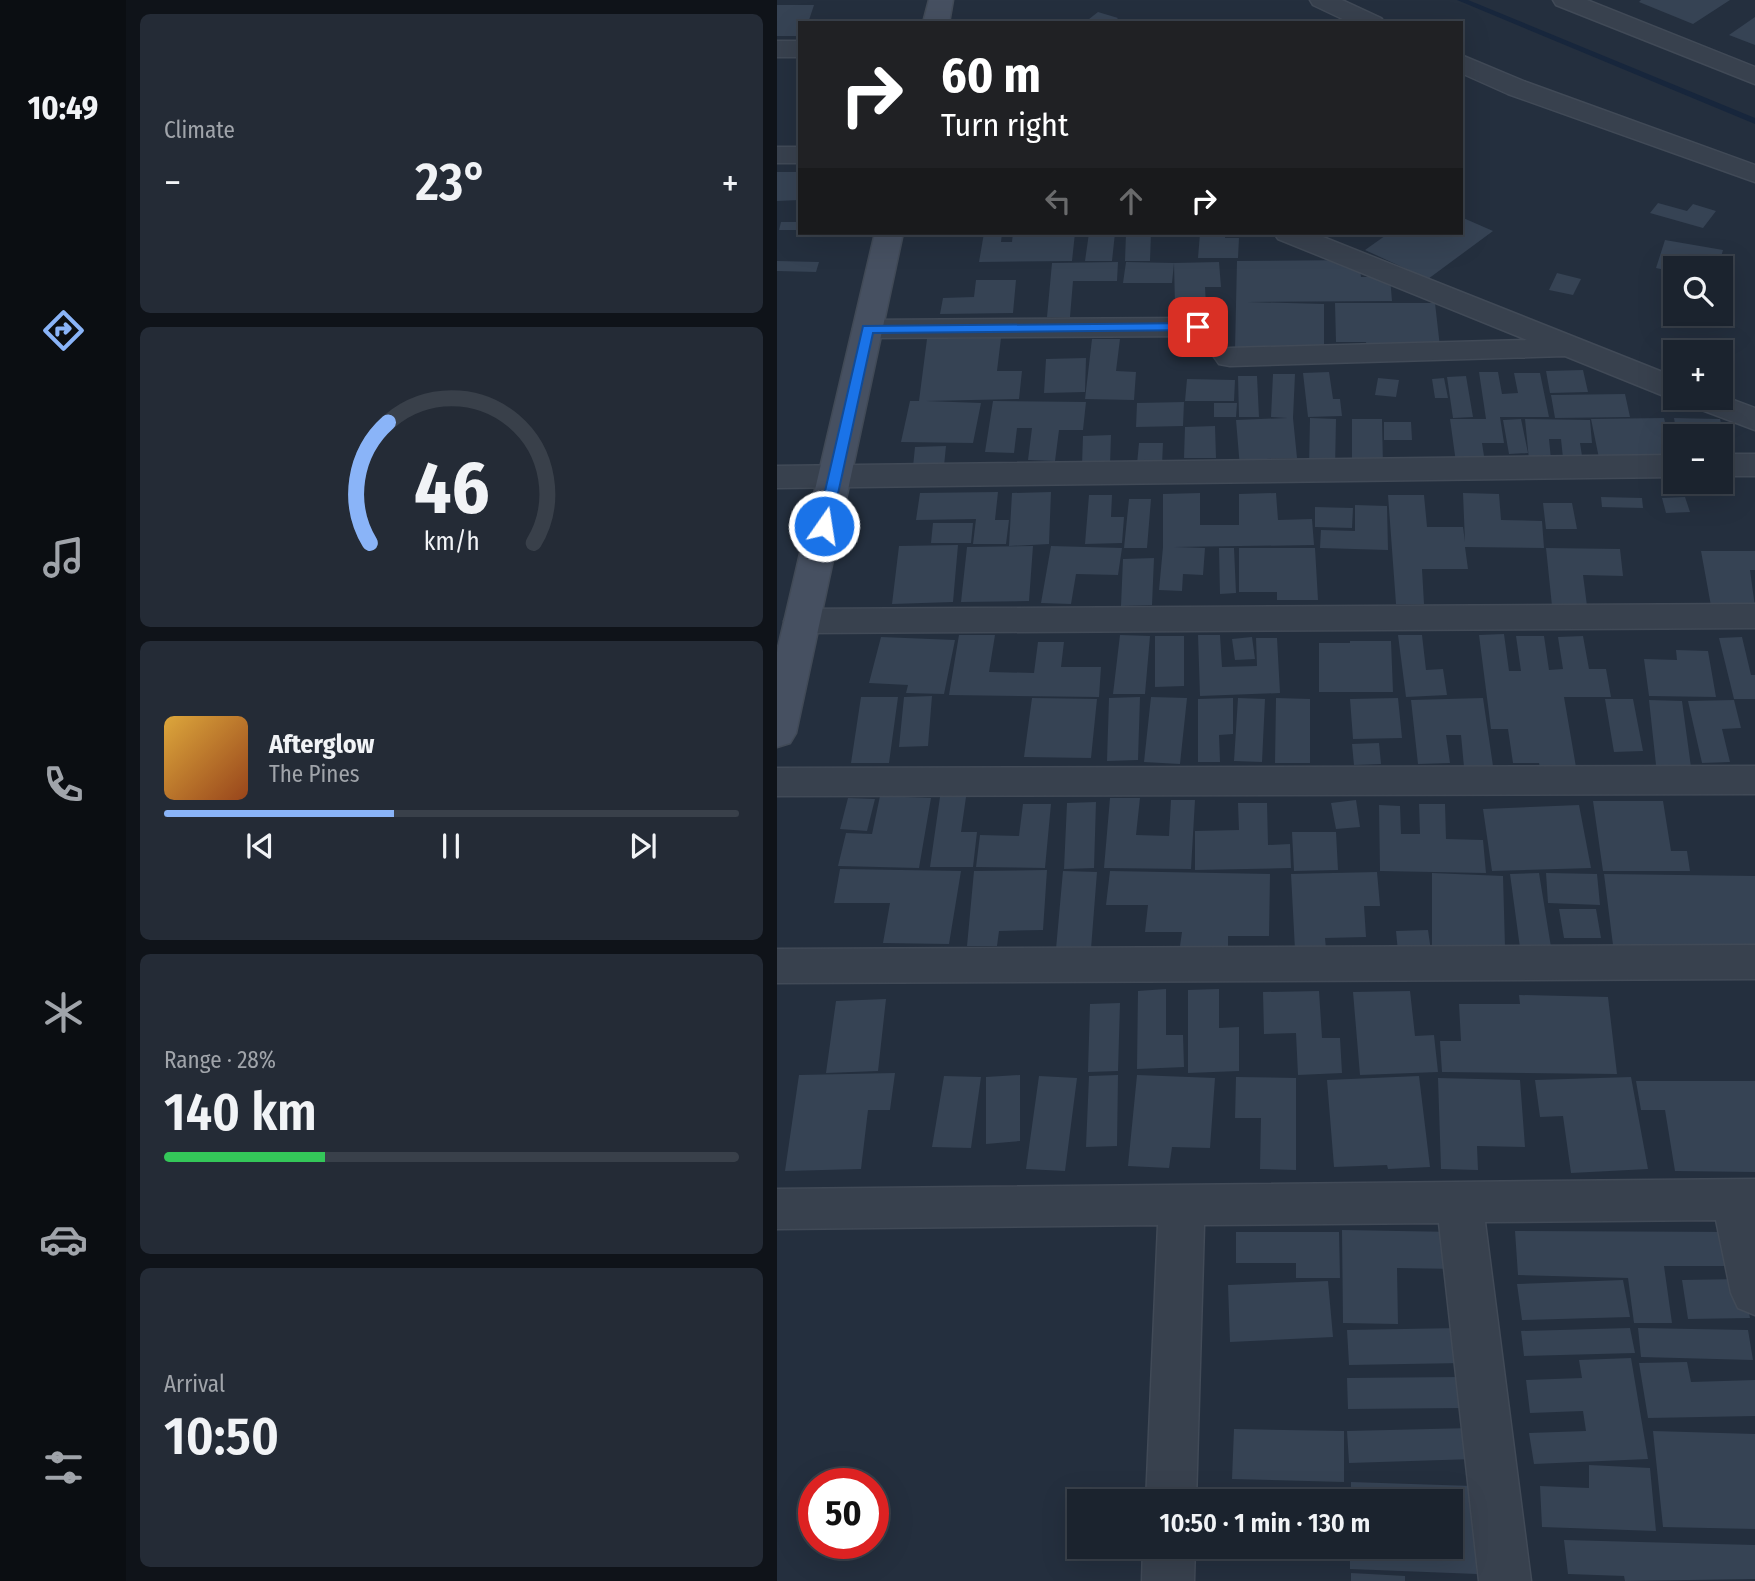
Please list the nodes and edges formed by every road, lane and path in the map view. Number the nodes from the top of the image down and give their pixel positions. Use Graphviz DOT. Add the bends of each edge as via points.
graph roads {
  1 [pos="941,0"];
  2 [pos="1322,0"];
  3 [pos="1584,3"];
  4 [pos="936,21"];
  5 [pos="1368,21"];
  6 [pos="777,49"];
  7 [pos="798,49"];
  8 [pos="1463,64"];
  9 [pos="1755,76"];
  10 [pos="777,155"];
  11 [pos="798,155"];
  12 [pos="1755,174"];
  13 [pos="889,235"];
  14 [pos="1293,235"];
  15 [pos="1198,327"];
  16 [pos="868,329"];
  17 [pos="1572,348"];
  18 [pos="1230,357"];
  19 [pos="1663,384"];
  20 [pos="1730,410"];
  21 [pos="1755,420"];
  22 [pos="1733,465"];
  23 [pos="1755,465"];
  24 [pos="1663,466"];
  25 [pos="777,477"];
  26 [pos="834,478"];
  27 [pos="1755,616"];
  28 [pos="802,621"];
  29 [pos="777,733"];
  30 [pos="1755,780"];
  31 [pos="777,782"];
  32 [pos="1755,962"];
  33 [pos="777,967"];
  34 [pos="1745,1199"];
  35 [pos="1460,1202"];
  36 [pos="1182,1205"];
  37 [pos="777,1209"];
  38 [pos="1755,1293"];
  39 [pos="1171,1489"];
  40 [pos="1169,1559"];
  41 [pos="1168,1581"];
  42 [pos="1505,1581"];
  1 -- 4 [label="main road"];
  2 -- 5 [label="street"];
  3 -- 9 [label="street"];
  6 -- 7 [label="street"];
  8 -- 12 [label="street" via="1517,88"];
  10 -- 11 [label="street"];
  13 -- 16 [label="main road"];
  14 -- 17 [label="street"];
  15 -- 16 [label="street"];
  16 -- 26 [label="main road"];
  17 -- 18 [label="street"];
  17 -- 19 [label="street"];
  20 -- 21 [label="street"];
  22 -- 23 [label="street"];
  24 -- 26 [label="street"];
  25 -- 26 [label="street"];
  26 -- 28 [label="main road"];
  27 -- 28 [label="street"];
  28 -- 29 [label="main road"];
  30 -- 31 [label="street"];
  32 -- 33 [label="street"];
  34 -- 35 [label="street"];
  34 -- 38 [label="street"];
  35 -- 36 [label="street"];
  35 -- 42 [label="street"];
  36 -- 37 [label="street"];
  36 -- 39 [label="street"];
  40 -- 41 [label="street"];
}
